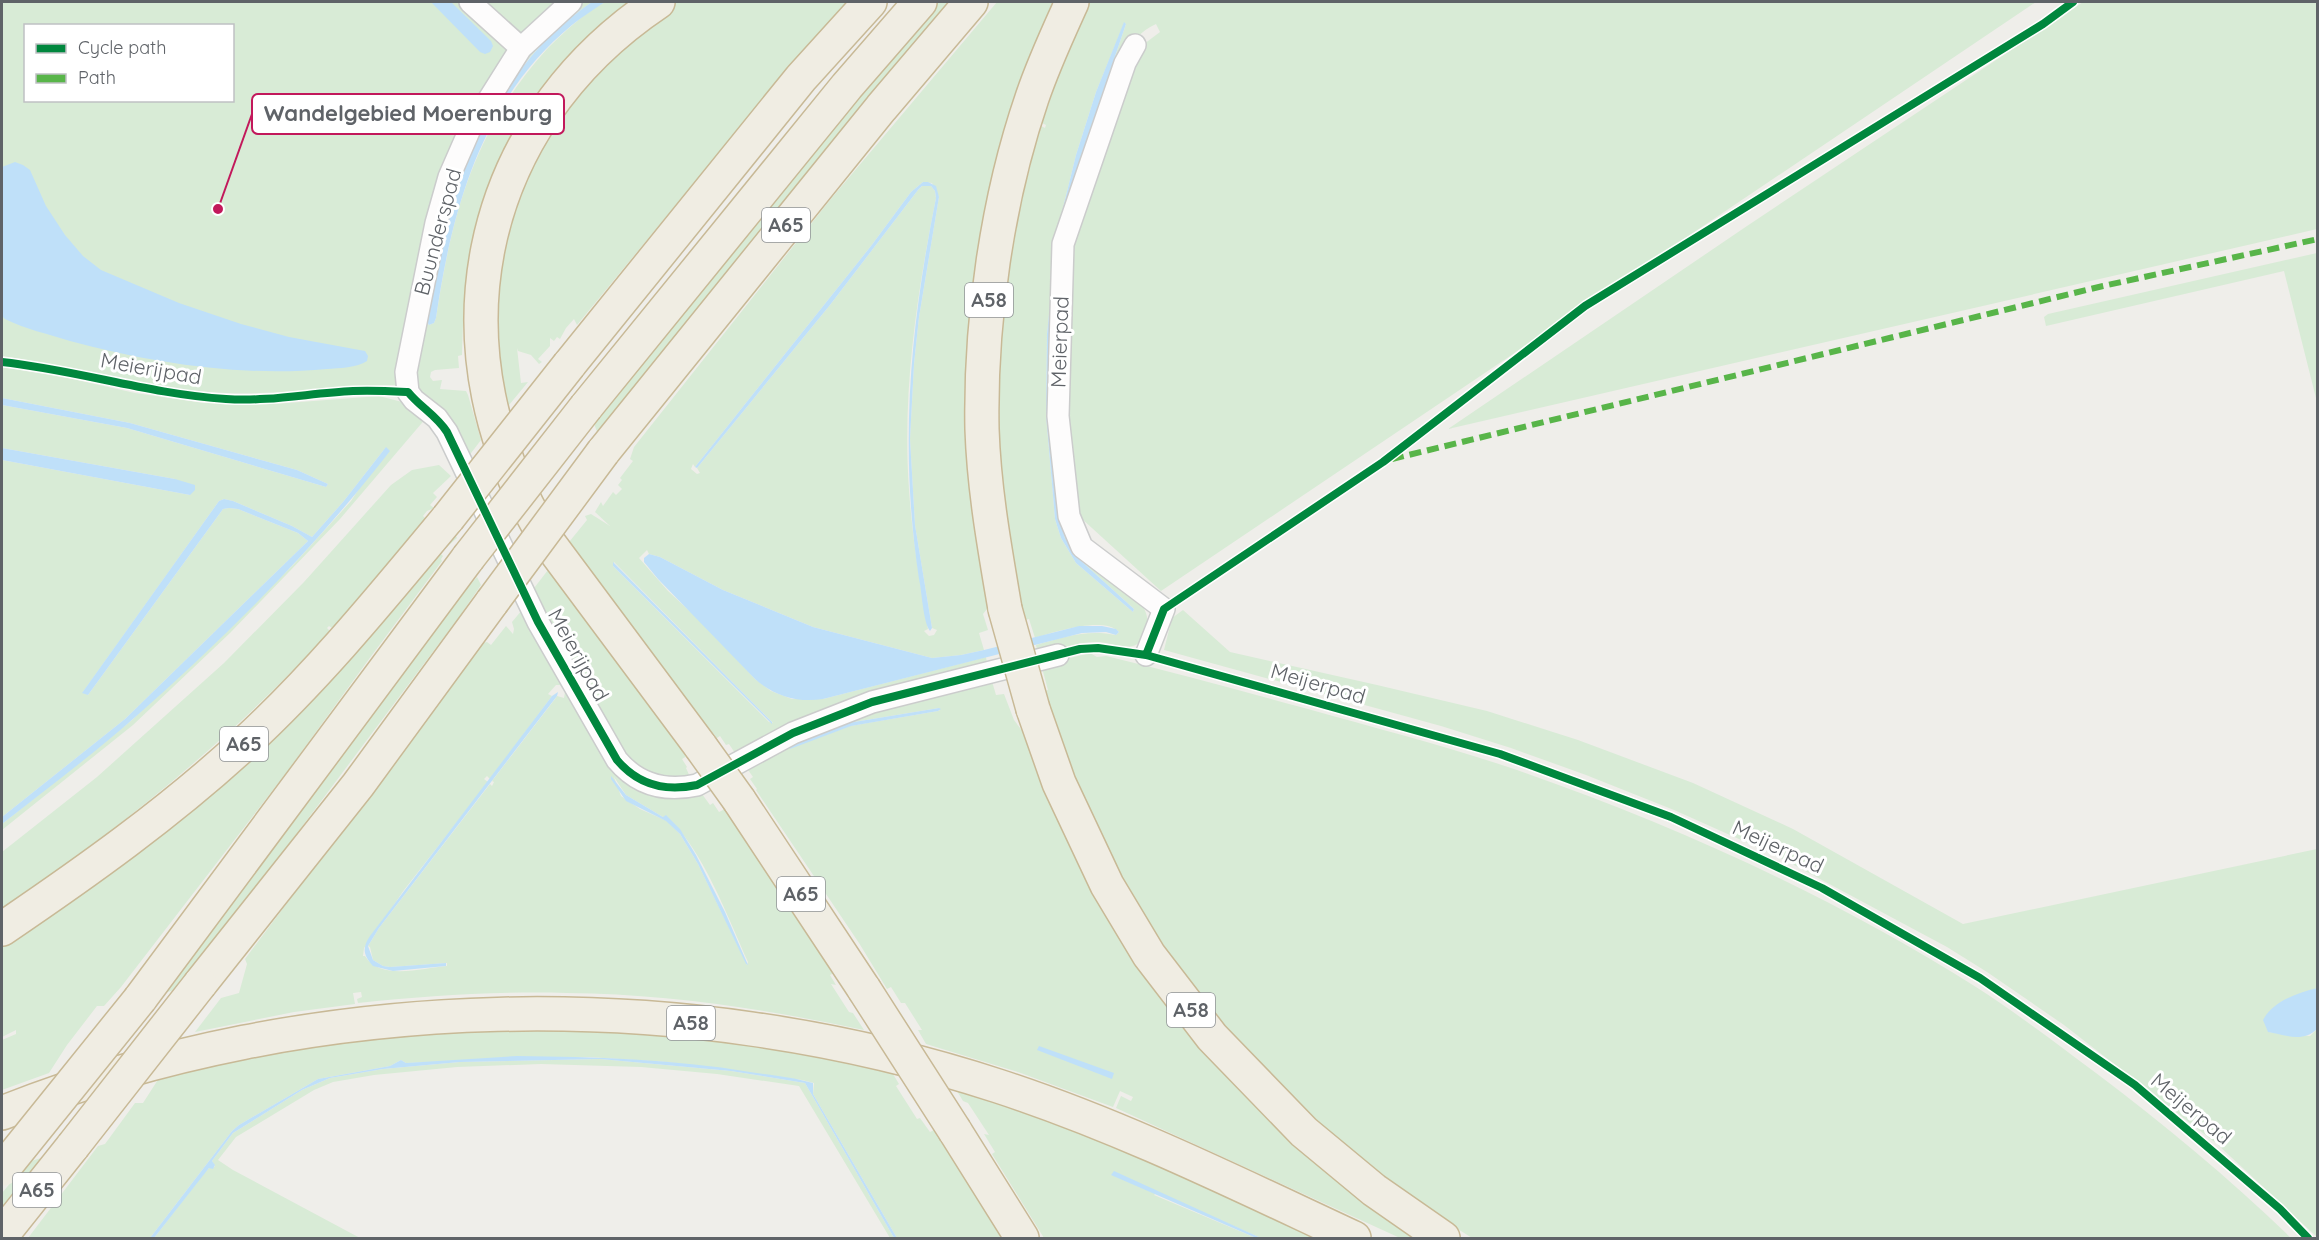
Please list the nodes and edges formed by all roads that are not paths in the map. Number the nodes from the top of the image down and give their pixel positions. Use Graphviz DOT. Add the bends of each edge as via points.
graph roads {
  1 [pos="470,2"];
  2 [pos="571,2"];
  3 [pos="658,2"];
  4 [pos="870,2"];
  5 [pos="920,2"];
  6 [pos="971,2"];
  7 [pos="1072,2"];
  8 [pos="1135,45"];
  9 [pos="521,48"];
  10 [pos="408,392"];
  11 [pos="1058,655"];
  12 [pos="1146,655"];
  13 [pos="2,929"];
  14 [pos="2,1113"];
  15 [pos="2,1170"];
  16 [pos="2,1234"];
  17 [pos="1022,1239"];
  18 [pos="1354,1239"];
  19 [pos="1443,1239"];
  1 -- 9 [label="street"];
  2 -- 9 [label="street, Buunderspad"];
  3 -- 17 [label="highway, A65, bridge" via="611,36 582,65 537,123 494,223 482,296 480,348 500,445 527,507 549,543 739,800"];
  4 -- 13 [label="highway, A65, bridge" via="801,78 346,642 244,744 124,844"];
  5 -- 15 [label="highway, A65, bridge" via="586,407 468,558 140,999"];
  6 -- 16 [label="highway, A65, bridge" via="603,452 358,785"];
  7 -- 19 [label="highway, A58, bridge" via="1032,98 1011,171 984,340 982,430 990,522 1005,609 1033,709 1059,783 1107,885 1149,955 1212,1037 1304,1132 1374,1190"];
  8 -- 12 [label="street, Meierpad" via="1125,63 1063,244 1058,416 1069,516 1082,547 1164,609"];
  9 -- 10 [label="street, Buunderspad" via="470,129 449,177 406,372"];
  10 -- 11 [label="street, Meierijpad" via="438,418 447,432 538,622 616,760 642,782 680,789 697,785 793,733 872,702"];
  14 -- 18 [label="highway, A58" via="103,1077 306,1031 406,1020 524,1014 643,1017 862,1049 999,1086 1105,1125"];
}
